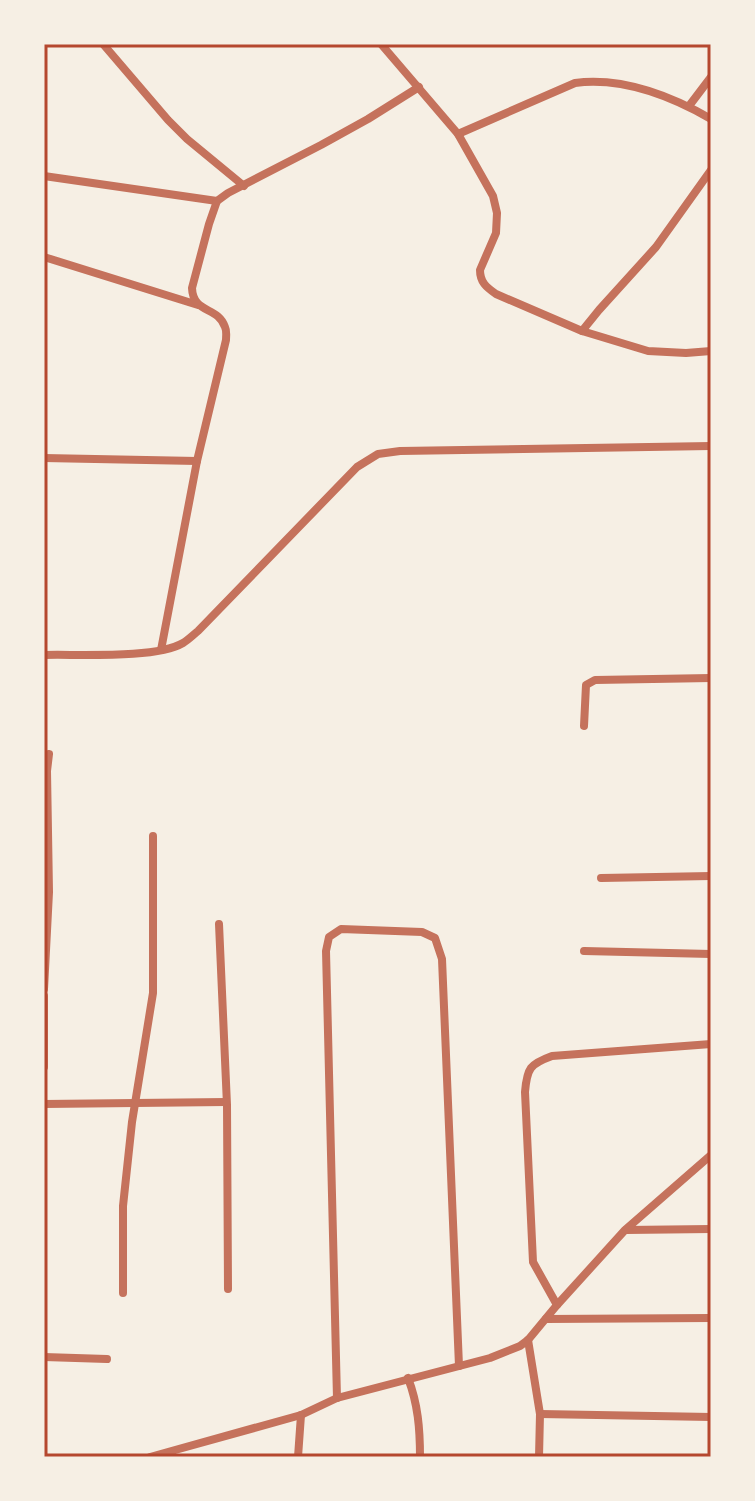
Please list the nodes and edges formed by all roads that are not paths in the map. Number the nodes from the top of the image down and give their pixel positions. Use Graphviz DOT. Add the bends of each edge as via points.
graph roads {
  1 [pos="103,44"];
  2 [pos="381,44"];
  3 [pos="711,77"];
  4 [pos="419,87"];
  5 [pos="689,106"];
  6 [pos="711,119"];
  7 [pos="458,134"];
  8 [pos="711,170"];
  9 [pos="44,176"];
  10 [pos="244,186"];
  11 [pos="217,201"];
  12 [pos="44,257"];
  13 [pos="198,305"];
  14 [pos="582,331"];
  15 [pos="711,351"];
  16 [pos="711,446"];
  17 [pos="44,458"];
  18 [pos="197,461"];
  19 [pos="161,650"];
  20 [pos="44,655"];
  21 [pos="711,678"];
  22 [pos="584,726"];
  23 [pos="49,754"];
  24 [pos="153,836"];
  25 [pos="711,876"];
  26 [pos="601,878"];
  27 [pos="219,924"];
  28 [pos="584,951"];
  29 [pos="711,954"];
  30 [pos="44,989"];
  31 [pos="44,996"];
  32 [pos="711,1044"];
  33 [pos="44,1067"];
  34 [pos="136,1102"];
  35 [pos="226,1102"];
  36 [pos="44,1104"];
  37 [pos="711,1155"];
  38 [pos="711,1229"];
  39 [pos="625,1230"];
  40 [pos="228,1289"];
  41 [pos="123,1293"];
  42 [pos="557,1305"];
  43 [pos="711,1318"];
  44 [pos="546,1319"];
  45 [pos="528,1340"];
  46 [pos="44,1357"];
  47 [pos="107,1359"];
  48 [pos="459,1366"];
  49 [pos="408,1378"];
  50 [pos="337,1398"];
  51 [pos="540,1414"];
  52 [pos="301,1415"];
  53 [pos="711,1417"];
  54 [pos="155,1456"];
  55 [pos="298,1457"];
  56 [pos="420,1457"];
  57 [pos="539,1457"];
  1 -- 10 [label="street" via="168,120"];
  2 -- 4 [label="street"];
  3 -- 5 [label="street"];
  4 -- 7 [label="street"];
  4 -- 10 [label="street"];
  5 -- 6 [label="street"];
  5 -- 7 [label="street" via="635,87 575,83"];
  7 -- 14 [label="street" via="497,213 496,233 480,270 483,282 496,294"];
  8 -- 14 [label="street" via="656,247"];
  9 -- 11 [label="street"];
  10 -- 11 [label="street"];
  11 -- 13 [label="street" via="192,288"];
  12 -- 13 [label="street"];
  13 -- 18 [label="street" via="216,314 226,340"];
  14 -- 15 [label="street" via="648,351"];
  16 -- 19 [label="street" via="378,454 357,467 198,631"];
  17 -- 18 [label="street"];
  18 -- 19 [label="street"];
  19 -- 20 [label="street"];
  21 -- 22 [label="street" via="595,680 586,685"];
  23 -- 30 [label="street"];
  24 -- 34 [label="street" via="153,993"];
  25 -- 26 [label="street"];
  27 -- 35 [label="street"];
  28 -- 29 [label="street"];
  31 -- 33 [label="street"];
  32 -- 42 [label="street" via="552,1056 534,1063 526,1076 531,1249 536,1271"];
  34 -- 35 [label="street"];
  34 -- 36 [label="street"];
  34 -- 41 [label="street" via="123,1206"];
  35 -- 40 [label="street"];
  37 -- 39 [label="street"];
  38 -- 39 [label="street"];
  39 -- 42 [label="street"];
  42 -- 44 [label="street"];
  43 -- 44 [label="street"];
  44 -- 45 [label="street"];
  45 -- 48 [label="street"];
  45 -- 51 [label="street"];
  46 -- 47 [label="street"];
  48 -- 49 [label="street"];
  48 -- 50 [label="street" via="442,959 435,938 422,932 341,929 329,937 326,951"];
  49 -- 50 [label="street"];
  49 -- 56 [label="street" via="420,1428"];
  50 -- 52 [label="street"];
  51 -- 53 [label="street"];
  51 -- 57 [label="street"];
  52 -- 54 [label="street"];
  52 -- 55 [label="street"];
}
